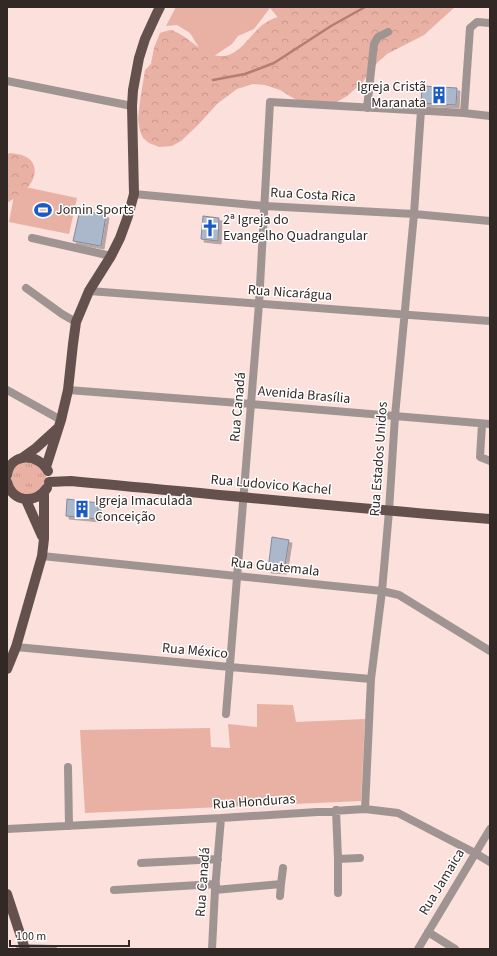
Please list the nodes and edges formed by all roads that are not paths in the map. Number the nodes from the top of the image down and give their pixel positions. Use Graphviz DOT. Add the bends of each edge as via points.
graph roads {
  1 [pos="160,7"];
  2 [pos="490,23"];
  3 [pos="388,32"];
  4 [pos="7,81"];
  5 [pos="132,106"];
  6 [pos="367,108"];
  7 [pos="422,110"];
  8 [pos="464,113"];
  9 [pos="490,116"];
  10 [pos="134,194"];
  11 [pos="265,206"];
  12 [pos="414,214"];
  13 [pos="490,221"];
  14 [pos="32,238"];
  15 [pos="111,256"];
  16 [pos="26,288"];
  17 [pos="89,291"];
  18 [pos="259,304"];
  19 [pos="405,315"];
  20 [pos="490,321"];
  21 [pos="76,322"];
  22 [pos="7,390"];
  23 [pos="68,390"];
  24 [pos="252,404"];
  25 [pos="395,416"];
  26 [pos="60,423"];
  27 [pos="486,424"];
  28 [pos="7,458"];
  29 [pos="20,459"];
  30 [pos="490,461"];
  31 [pos="46,466"];
  32 [pos="7,473"];
  33 [pos="7,482"];
  34 [pos="49,482"];
  35 [pos="44,493"];
  36 [pos="243,496"];
  37 [pos="26,500"];
  38 [pos="389,511"];
  39 [pos="490,519"];
  40 [pos="44,539"];
  41 [pos="42,556"];
  42 [pos="237,576"];
  43 [pos="382,591"];
  44 [pos="16,647"];
  45 [pos="490,651"];
  46 [pos="230,667"];
  47 [pos="7,669"];
  48 [pos="371,679"];
  49 [pos="226,714"];
  50 [pos="68,767"];
  51 [pos="365,809"];
  52 [pos="336,810"];
  53 [pos="222,818"];
  54 [pos="69,826"];
  55 [pos="7,829"];
  56 [pos="490,829"];
  57 [pos="475,853"];
  58 [pos="360,858"];
  59 [pos="218,859"];
  60 [pos="338,859"];
  61 [pos="490,862"];
  62 [pos="141,863"];
  63 [pos="283,868"];
  64 [pos="281,884"];
  65 [pos="215,887"];
  66 [pos="114,890"];
  67 [pos="338,893"];
  68 [pos="7,894"];
  69 [pos="280,896"];
  70 [pos="428,932"];
  71 [pos="23,949"];
  72 [pos="53,949"];
  73 [pos="212,949"];
  74 [pos="418,949"];
  75 [pos="455,949"];
  1 -- 5 [label="main road" via="139,58"];
  2 -- 8 [label="street" via="477,22 470,28"];
  3 -- 6 [label="street" via="378,37 374,44"];
  4 -- 5 [label="street"];
  5 -- 10 [label="main road"];
  6 -- 7 [label="street"];
  6 -- 11 [label="street, Rua Canadá" via="270,102"];
  7 -- 8 [label="street"];
  7 -- 12 [label="street, Rua Estados Unidos"];
  8 -- 9 [label="street"];
  10 -- 11 [label="street, Rua Costa Rica"];
  10 -- 15 [label="main road" via="123,231"];
  11 -- 12 [label="street, Rua Costa Rica"];
  11 -- 18 [label="street, Rua Canadá"];
  12 -- 13 [label="street, Rua Costa Rica"];
  12 -- 19 [label="street, Rua Estados Unidos"];
  14 -- 15 [label="street"];
  15 -- 17 [label="main road"];
  16 -- 21 [label="street"];
  17 -- 18 [label="street, Rua Nicarágua"];
  17 -- 21 [label="main road"];
  18 -- 19 [label="street, Rua Nicarágua"];
  18 -- 24 [label="street, Rua Canadá"];
  19 -- 20 [label="street, Rua Nicarágua"];
  19 -- 25 [label="street, Rua Estados Unidos"];
  21 -- 23 [label="main road"];
  22 -- 26 [label="street"];
  23 -- 24 [label="street, Avenida Brasília"];
  23 -- 26 [label="main road"];
  24 -- 25 [label="street, Avenida Brasília"];
  24 -- 36 [label="street, Rua Canadá"];
  25 -- 27 [label="street, Avenida Brasília"];
  25 -- 38 [label="street, Rua Estados Unidos"];
  26 -- 29 [label="main road" via="36,448"];
  26 -- 31 [label="main road"];
  27 -- 30 [label="street" via="480,457"];
  28 -- 29 [label="street"];
  29 -- 31 [label="main road" via="31,457"];
  29 -- 32 [label="main road" via="14,462"];
  31 -- 34 [label="main road"];
  33 -- 37 [label="main road" via="12,493"];
  34 -- 35 [label="main road"];
  34 -- 36 [label="main road, Rua Ludovico Kachel" via="71,481"];
  35 -- 37 [label="main road"];
  35 -- 40 [label="main road"];
  36 -- 38 [label="main road, Rua Ludovico Kachel"];
  36 -- 42 [label="street, Rua Canadá"];
  37 -- 40 [label="main road"];
  38 -- 39 [label="main road, Rua Ludovico Kachel"];
  38 -- 43 [label="street, Rua Estados Unidos"];
  40 -- 41 [label="main road"];
  41 -- 42 [label="street, Rua Guatemala"];
  41 -- 44 [label="main road"];
  42 -- 43 [label="street, Rua Guatemala"];
  42 -- 46 [label="street, Rua Canadá"];
  43 -- 45 [label="street, Rua Guatemala" via="399,595"];
  43 -- 48 [label="street, Rua Estados Unidos"];
  44 -- 46 [label="street, Rua México"];
  44 -- 47 [label="main road"];
  46 -- 48 [label="street, Rua México"];
  46 -- 49 [label="street, Rua Canadá"];
  48 -- 51 [label="street, Rua Estados Unidos"];
  50 -- 54 [label="street"];
  51 -- 52 [label="street, Rua Honduras"];
  51 -- 57 [label="street, Rua Honduras" via="398,813"];
  52 -- 53 [label="street, Rua Honduras"];
  52 -- 60 [label="street"];
  53 -- 54 [label="street, Rua Honduras"];
  53 -- 59 [label="street, Rua Canadá"];
  54 -- 55 [label="street, Rua Honduras"];
  56 -- 57 [label="street, Rua Jamaica"];
  57 -- 61 [label="street, Rua Honduras"];
  57 -- 70 [label="street, Rua Jamaica"];
  58 -- 60 [label="street"];
  59 -- 62 [label="street"];
  59 -- 65 [label="street, Rua Canadá"];
  60 -- 67 [label="street"];
  63 -- 64 [label="street"];
  64 -- 65 [label="street"];
  64 -- 69 [label="street"];
  65 -- 66 [label="street"];
  65 -- 73 [label="street, Rua Canadá"];
  68 -- 71 [label="main road"];
  70 -- 74 [label="street, Rua Jamaica"];
  70 -- 75 [label="street"];
  71 -- 72 [label="street"];
}
